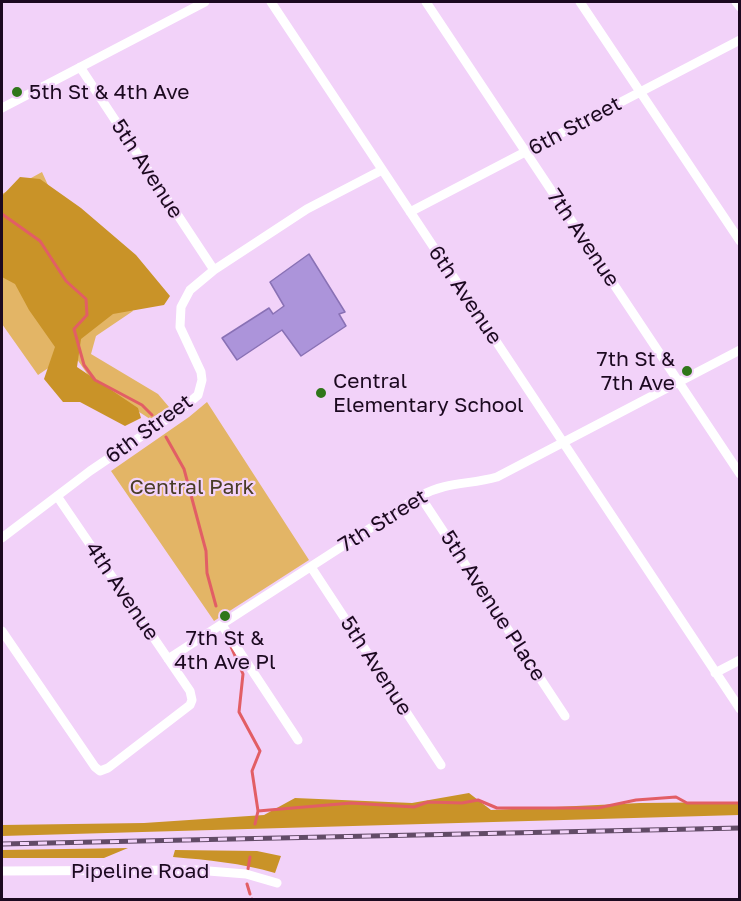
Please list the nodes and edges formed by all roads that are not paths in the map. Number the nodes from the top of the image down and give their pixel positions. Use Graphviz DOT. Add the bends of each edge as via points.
graph roads {
  1 [pos="205,2"];
  2 [pos="271,2"];
  3 [pos="426,2"];
  4 [pos="580,2"];
  5 [pos="736,2"];
  6 [pos="740,7"];
  7 [pos="740,40"];
  8 [pos="80,67"];
  9 [pos="640,92"];
  10 [pos="2,106"];
  11 [pos="525,151"];
  12 [pos="382,170"];
  13 [pos="410,212"];
  14 [pos="740,241"];
  15 [pos="214,270"];
  16 [pos="740,350"];
  17 [pos="679,382"];
  18 [pos="563,443"];
  19 [pos="740,474"];
  20 [pos="57,496"];
  21 [pos="420,496"];
  22 [pos="2,538"];
  23 [pos="310,567"];
  24 [pos="222,625"];
  25 [pos="2,630"];
  26 [pos="168,659"];
  27 [pos="740,660"];
  28 [pos="715,673"];
  29 [pos="740,710"];
  30 [pos="565,716"];
  31 [pos="298,740"];
  32 [pos="441,765"];
  33 [pos="2,871"];
  34 [pos="276,883"];
  1 -- 8 [label="street"];
  2 -- 12 [label="street, 6th Avenue"];
  3 -- 11 [label="street, 7th Avenue"];
  4 -- 9 [label="street"];
  5 -- 6 [label="street"];
  7 -- 9 [label="street, 6th Street"];
  8 -- 10 [label="street"];
  8 -- 15 [label="street, 5th Avenue"];
  9 -- 11 [label="street, 6th Street"];
  9 -- 14 [label="street"];
  11 -- 13 [label="street, 6th Street"];
  11 -- 17 [label="street, 7th Avenue"];
  12 -- 13 [label="street, 6th Avenue"];
  12 -- 15 [label="street, 6th Street" via="307,209"];
  13 -- 18 [label="street, 6th Avenue"];
  15 -- 20 [label="street, 6th Street" via="190,290 179,316 183,336 201,372 198,395"];
  16 -- 17 [label="street, 7th Street"];
  17 -- 18 [label="street, 7th Street"];
  17 -- 19 [label="street, 7th Avenue"];
  18 -- 21 [label="street, 7th Street" via="497,477 446,484"];
  18 -- 28 [label="street, 6th Avenue"];
  20 -- 22 [label="street, 6th Street"];
  20 -- 26 [label="street, 4th Avenue"];
  21 -- 23 [label="street, 7th Street"];
  21 -- 30 [label="street, 5th Avenue Place"];
  23 -- 24 [label="street, 7th Street"];
  23 -- 32 [label="street, 5th Avenue"];
  24 -- 26 [label="street, 7th Street"];
  24 -- 31 [label="street"];
  25 -- 26 [label="street, 4th Avenue" via="100,771 190,705 192,695"];
  27 -- 28 [label="street"];
  28 -- 29 [label="street, 6th Avenue"];
  33 -- 34 [label="street, Pipeline Road" via="196,870 246,874"];
}
